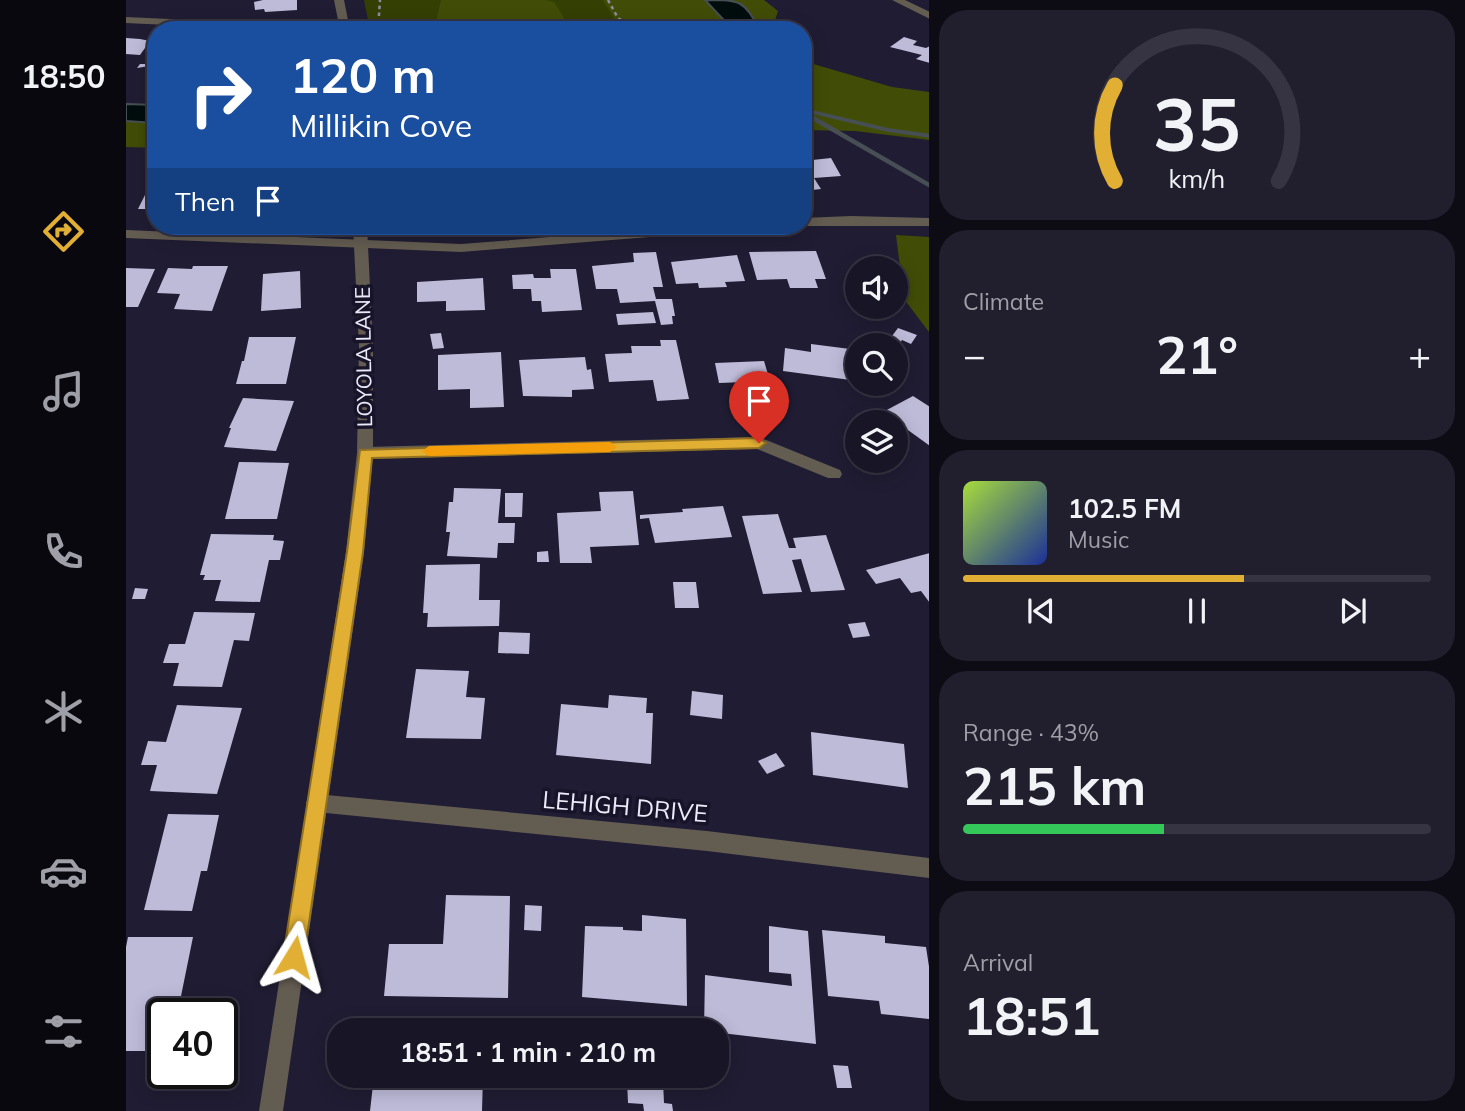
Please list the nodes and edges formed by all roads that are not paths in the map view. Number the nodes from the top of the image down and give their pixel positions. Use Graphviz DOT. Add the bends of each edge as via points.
graph roads {
  1 [pos="339,0"];
  2 [pos="897,0"];
  3 [pos="929,16"];
  4 [pos="126,20"];
  5 [pos="148,21"];
  6 [pos="342,21"];
  7 [pos="812,222"];
  8 [pos="929,222"];
  9 [pos="126,234"];
  10 [pos="147,235"];
  11 [pos="152,235"];
  12 [pos="361,235"];
  13 [pos="625,235"];
  14 [pos="362,243"];
  15 [pos="365,453"];
  16 [pos="834,474"];
  17 [pos="316,803"];
  18 [pos="929,867"];
  19 [pos="271,1111"];
  1 -- 6 [label="street"];
  2 -- 3 [label="street"];
  4 -- 5 [label="street"];
  7 -- 8 [label="street"];
  9 -- 10 [label="street"];
  11 -- 14 [label="street"];
  12 -- 14 [label="street, LOYOLA LANE"];
  13 -- 14 [label="street" via="461,248"];
  14 -- 15 [label="street, LOYOLA LANE"];
  15 -- 16 [label="street" via="759,443"];
  15 -- 17 [label="street, LOYOLA LANE" via="355,552"];
  17 -- 18 [label="street, LEHIGH DRIVE"];
  17 -- 19 [label="street, LOYOLA LANE"];
}
